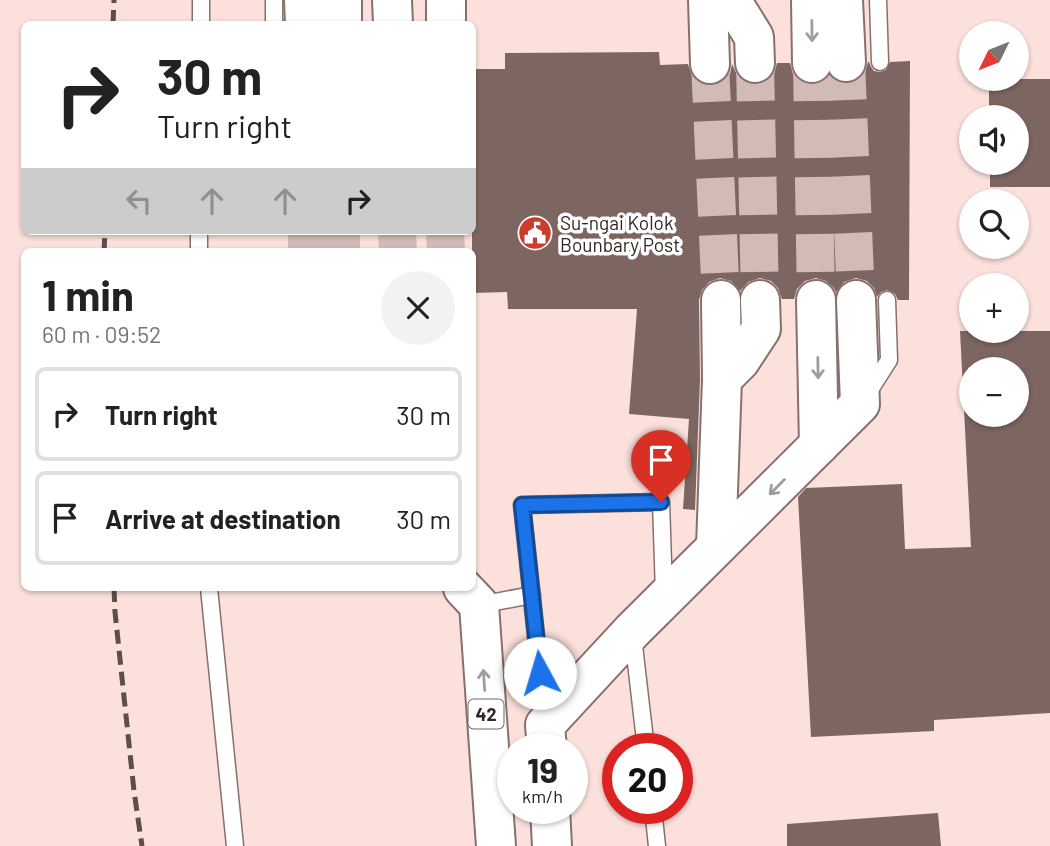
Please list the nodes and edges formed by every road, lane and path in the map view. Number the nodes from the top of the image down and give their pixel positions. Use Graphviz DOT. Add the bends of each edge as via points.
graph roads {
  1 [pos="201,0"];
  2 [pos="274,0"];
  3 [pos="304,0"];
  4 [pos="342,0"];
  5 [pos="393,0"];
  6 [pos="421,0"];
  7 [pos="446,0"];
  8 [pos="708,0"];
  9 [pos="731,0"];
  10 [pos="811,0"];
  11 [pos="844,0"];
  12 [pos="878,0"];
  13 [pos="201,21"];
  14 [pos="274,21"];
  15 [pos="304,21"];
  16 [pos="342,21"];
  17 [pos="393,21"];
  18 [pos="421,21"];
  19 [pos="446,21"];
  20 [pos="846,62"];
  21 [pos="816,300"];
  22 [pos="872,300"];
  23 [pos="731,370"];
  24 [pos="819,445"];
  25 [pos="716,547"];
  26 [pos="209,591"];
  27 [pos="532,595"];
  28 [pos="471,596"];
  29 [pos="664,599"];
  30 [pos="632,631"];
  31 [pos="546,733"];
  32 [pos="549,733"];
  33 [pos="644,733"];
  34 [pos="551,824"];
  35 [pos="655,824"];
  36 [pos="235,846"];
  37 [pos="496,846"];
  38 [pos="552,846"];
  39 [pos="657,846"];
  1 -- 13 [label="lane"];
  2 -- 14 [label="lane"];
  3 -- 15 [label="highway"];
  4 -- 16 [label="highway"];
  5 -- 17 [label="highway"];
  6 -- 18 [label="highway"];
  7 -- 19 [label="highway"];
  8 -- 9 [label="highway" via="733,64"];
  10 -- 20 [label="highway, one-way"];
  11 -- 20 [label="highway"];
  12 -- 20 [label="lane"];
  21 -- 24 [label="highway, one-way"];
  22 -- 24 [label="highway" via="860,404"];
  23 -- 23 [label="highway" via="745,307"];
  23 -- 25 [label="highway"];
  24 -- 25 [label="highway, one-way"];
  25 -- 29 [label="highway"];
  26 -- 36 [label="lane"];
  27 -- 28 [label="lane"];
  27 -- 29 [label="lane" via="522,505 661,502"];
  27 -- 31 [label="lane"];
  37 -- 28 [label="highway, 42, one-way"];
  29 -- 30 [label="highway"];
  30 -- 32 [label="highway"];
  30 -- 33 [label="lane"];
  34 -- 38 [label="highway"];
  35 -- 39 [label="lane"];
}
